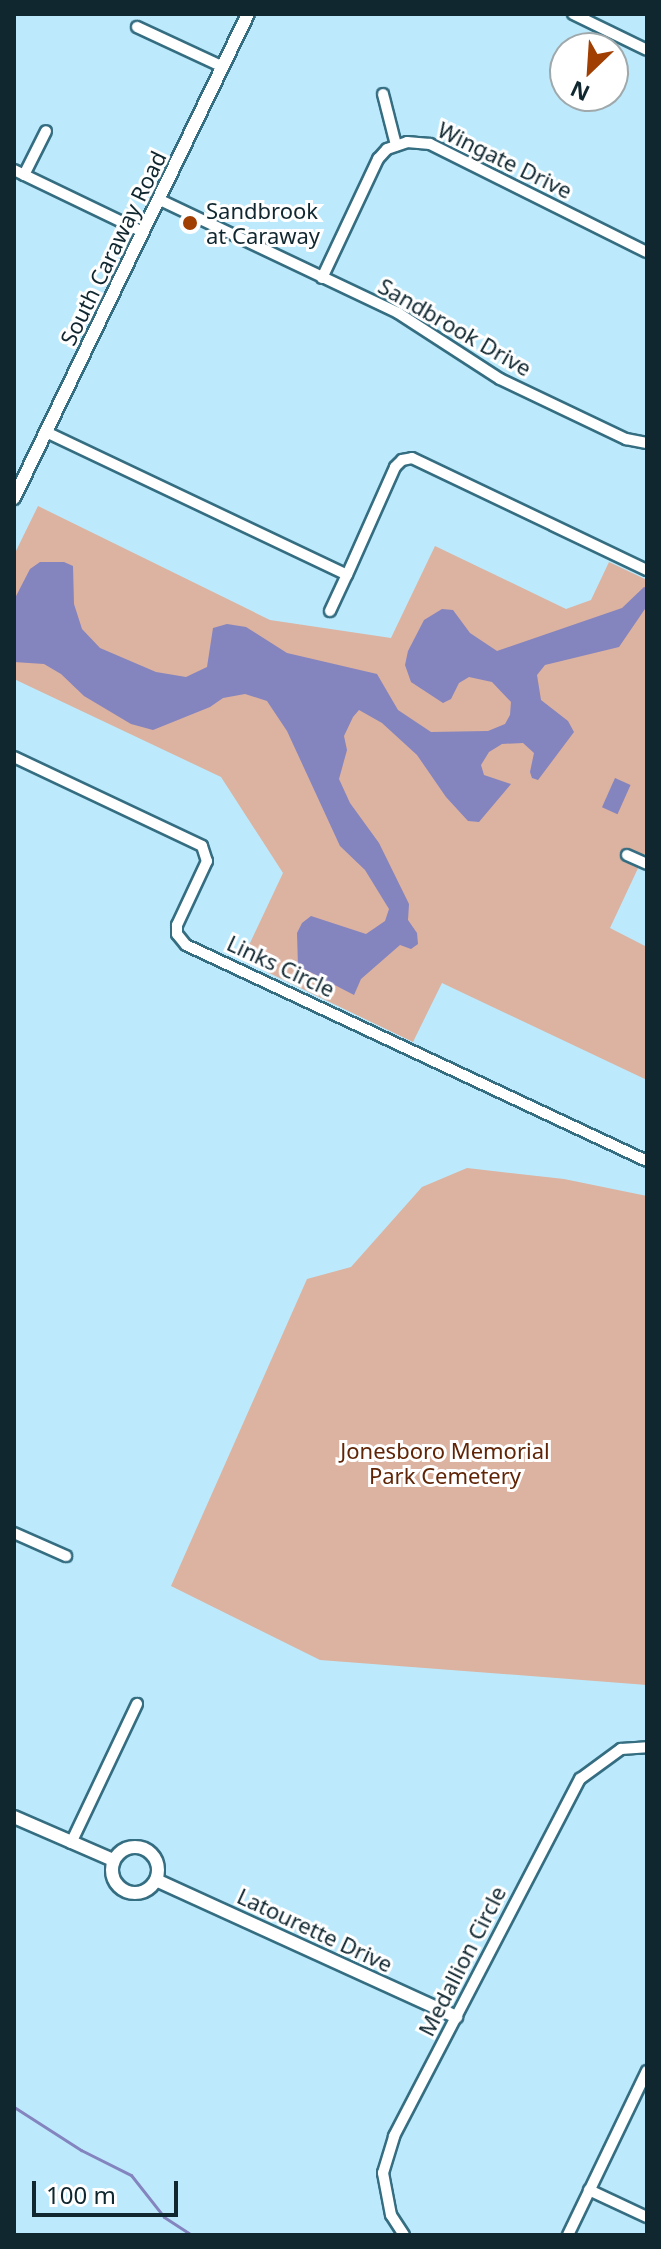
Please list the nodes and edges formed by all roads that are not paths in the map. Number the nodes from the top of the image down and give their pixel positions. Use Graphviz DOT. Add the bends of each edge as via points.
graph roads {
  1 [pos="248,14"];
  2 [pos="573,14"];
  3 [pos="137,27"];
  4 [pos="647,50"];
  5 [pos="223,67"];
  6 [pos="383,94"];
  7 [pos="46,131"];
  8 [pos="396,145"];
  9 [pos="19,173"];
  10 [pos="158,199"];
  11 [pos="143,232"];
  12 [pos="647,252"];
  13 [pos="322,278"];
  14 [pos="46,432"];
  15 [pos="647,443"];
  16 [pos="14,498"];
  17 [pos="647,570"];
  18 [pos="347,575"];
  19 [pos="330,611"];
  20 [pos="14,757"];
  21 [pos="627,855"];
  22 [pos="647,864"];
  23 [pos="647,1161"];
  24 [pos="14,1533"];
  25 [pos="66,1556"];
  26 [pos="137,1704"];
  27 [pos="647,1747"];
  28 [pos="14,1817"];
  29 [pos="71,1843"];
  30 [pos="113,1860"];
  31 [pos="156,1880"];
  32 [pos="456,2017"];
  33 [pos="647,2071"];
  34 [pos="589,2190"];
  35 [pos="647,2217"];
  36 [pos="404,2235"];
  37 [pos="568,2235"];
  1 -- 5 [label="street, South Caraway Road"];
  2 -- 4 [label="street"];
  3 -- 5 [label="street"];
  5 -- 10 [label="street, South Caraway Road"];
  6 -- 8 [label="street"];
  7 -- 9 [label="street"];
  8 -- 12 [label="street, Wingate Drive" via="430,144"];
  8 -- 13 [label="street" via="378,159"];
  9 -- 11 [label="street"];
  10 -- 11 [label="street, South Caraway Road"];
  10 -- 13 [label="street, Sandbrook Drive"];
  11 -- 14 [label="street, South Caraway Road"];
  13 -- 15 [label="street, Sandbrook Drive" via="414,322 500,379 626,439"];
  14 -- 16 [label="street, South Caraway Road"];
  14 -- 18 [label="street"];
  17 -- 18 [label="street" via="412,458 395,467"];
  18 -- 19 [label="street"];
  20 -- 23 [label="street, Links Circle" via="202,846 207,861 177,925 186,945"];
  21 -- 22 [label="street"];
  24 -- 25 [label="street"];
  26 -- 29 [label="street"];
  27 -- 32 [label="street, Medallion Circle" via="621,1749 580,1779"];
  28 -- 29 [label="street"];
  29 -- 30 [label="street"];
  30 -- 31 [label="street" via="125,1849 141,1847 154,1857"];
  30 -- 31 [label="street" via="115,1884 128,1893 144,1892"];
  31 -- 32 [label="street, Latourette Drive"];
  32 -- 36 [label="street, Medallion Circle" via="394,2136 383,2173 391,2215"];
  33 -- 34 [label="street"];
  34 -- 35 [label="street"];
  34 -- 37 [label="street"];
}
